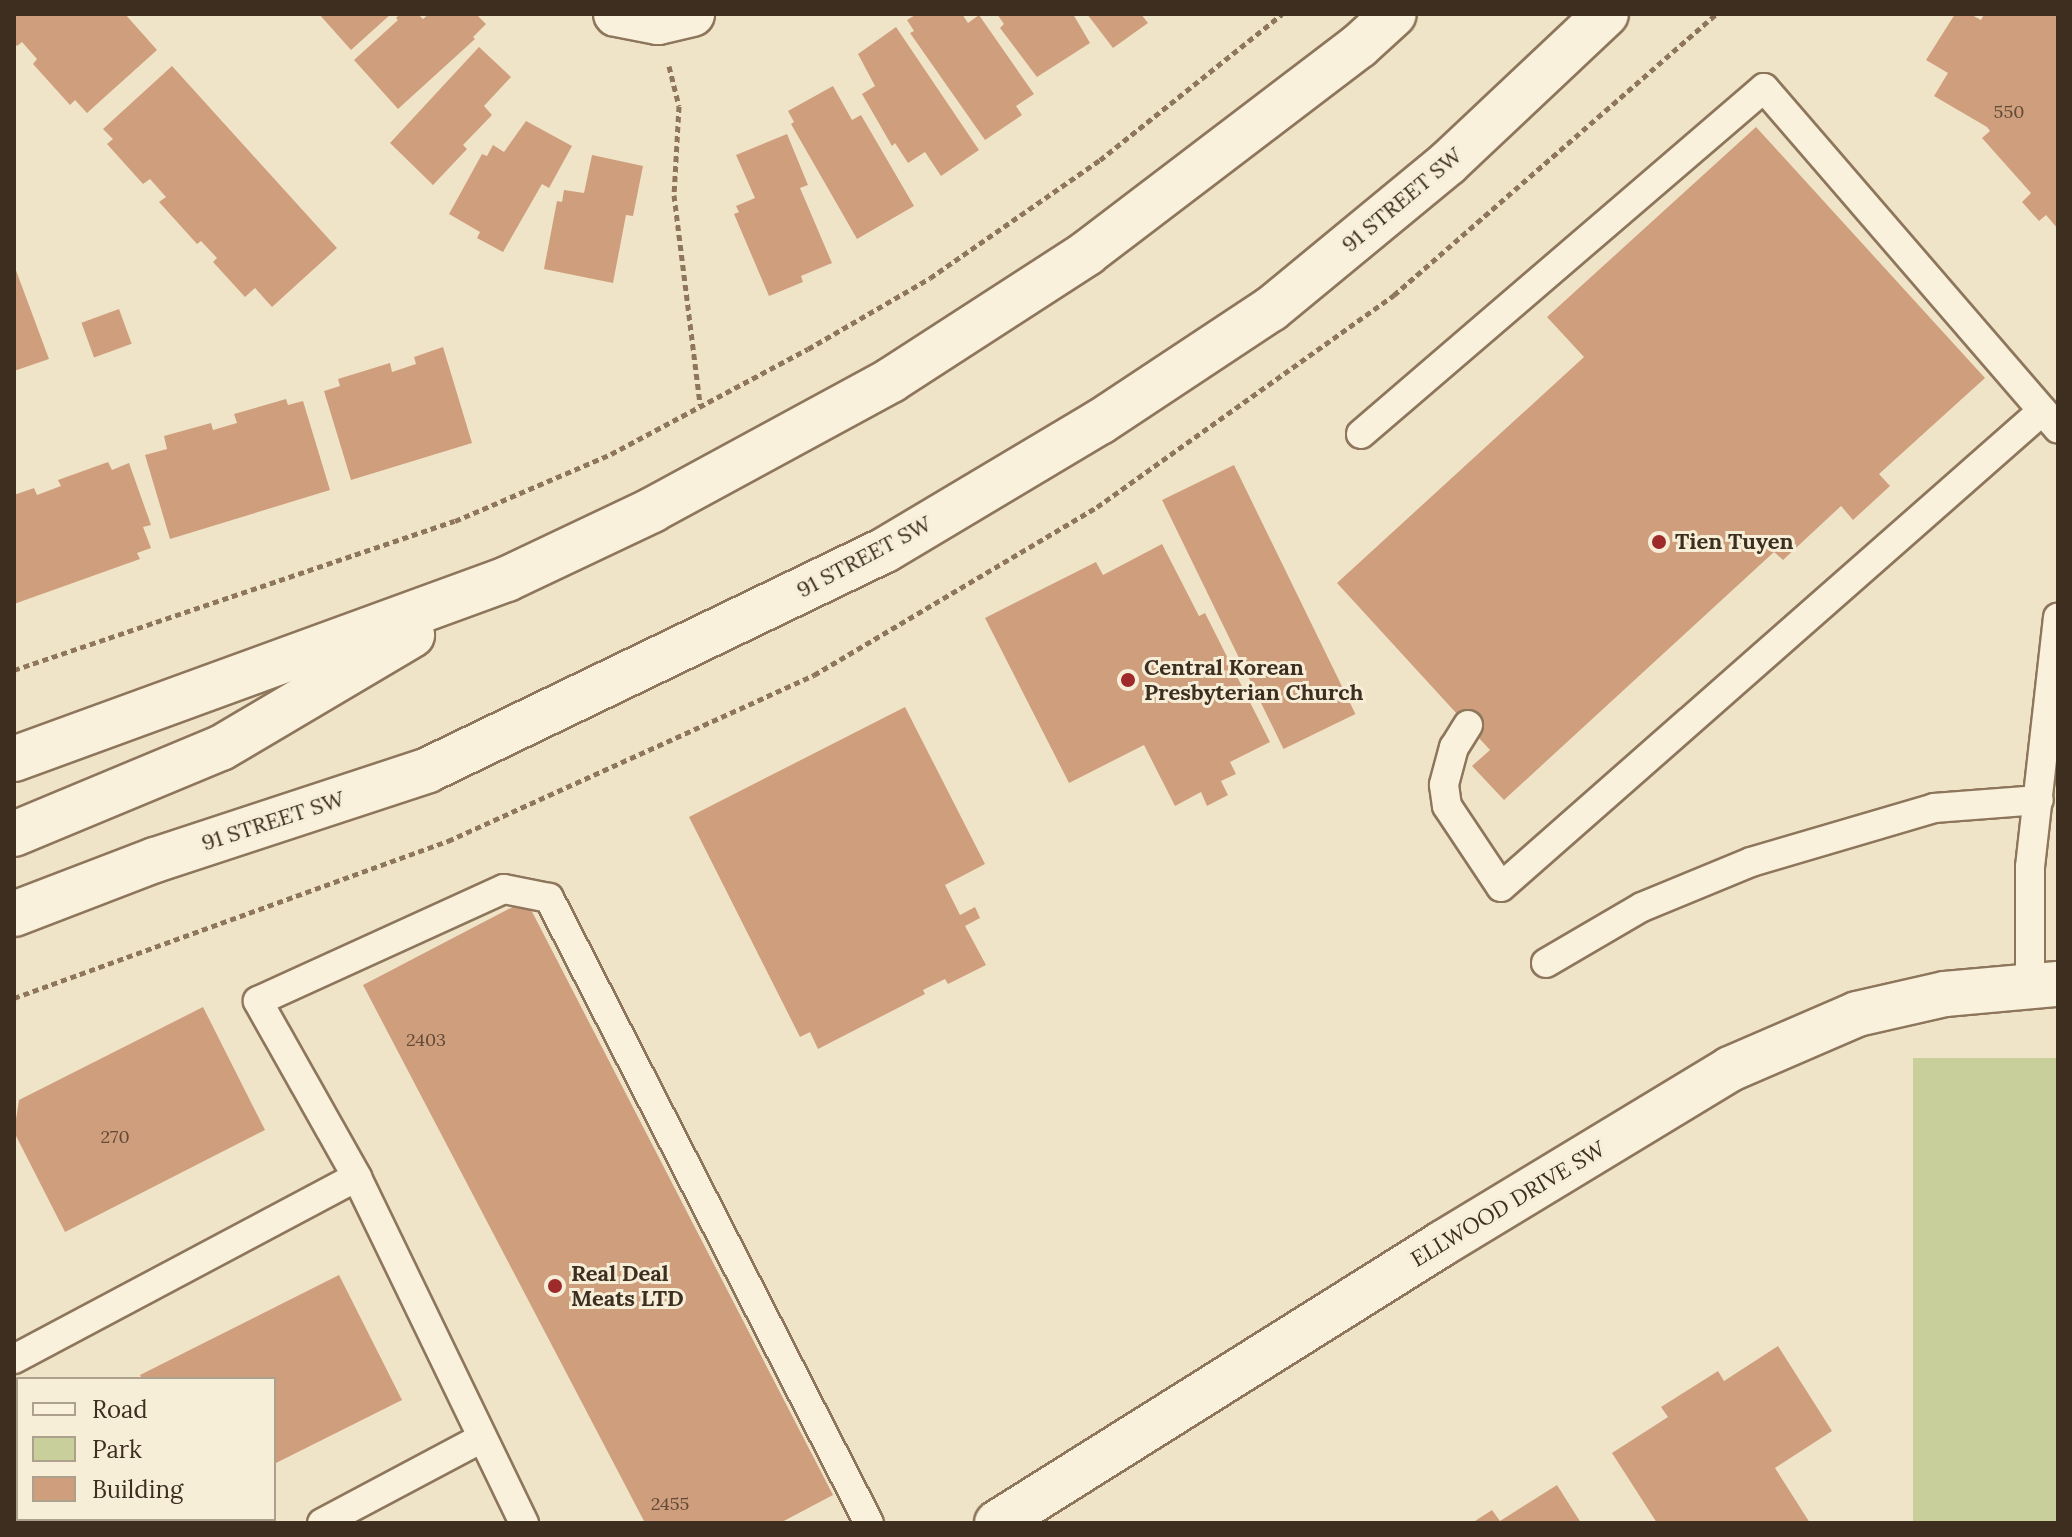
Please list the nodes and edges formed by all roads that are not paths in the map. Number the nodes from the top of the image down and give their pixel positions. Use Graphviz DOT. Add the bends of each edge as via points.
graph roads {
  1 [pos="616,14"];
  2 [pos="1394,14"];
  3 [pos="1606,14"];
  4 [pos="675,18"];
  5 [pos="2050,420"];
  6 [pos="1361,434"];
  7 [pos="507,579"];
  8 [pos="2058,618"];
  9 [pos="1468,725"];
  10 [pos="14,759"];
  11 [pos="2039,800"];
  12 [pos="14,834"];
  13 [pos="14,914"];
  14 [pos="1546,963"];
  15 [pos="2044,985"];
  16 [pos="357,1177"];
  17 [pos="14,1359"];
  18 [pos="482,1438"];
  19 [pos="322,1523"];
  20 [pos="524,1523"];
  21 [pos="869,1523"];
  22 [pos="997,1523"];
  1 -- 4 [label="main road"];
  2 -- 7 [label="main road" via="1087,253 891,380 652,510"];
  3 -- 13 [label="main road, 91 STREET SW" via="1448,163 1271,309 1100,422 885,550 428,770 155,860"];
  5 -- 6 [label="lane" via="1764,88"];
  5 -- 9 [label="lane" via="1501,887 1447,806 1444,785 1454,747"];
  7 -- 10 [label="main road"];
  7 -- 12 [label="main road" via="221,748"];
  8 -- 11 [label="lane"];
  11 -- 14 [label="lane" via="1934,808 1751,862 1642,907"];
  11 -- 15 [label="lane" via="2030,867"];
  15 -- 22 [label="main road, ELLWOOD DRIVE SW" via="1945,994 1857,1014 1730,1069"];
  16 -- 17 [label="lane"];
  16 -- 18 [label="lane"];
  16 -- 21 [label="lane" via="258,1001 504,889 549,898"];
  18 -- 19 [label="lane"];
  18 -- 20 [label="lane"];
}
